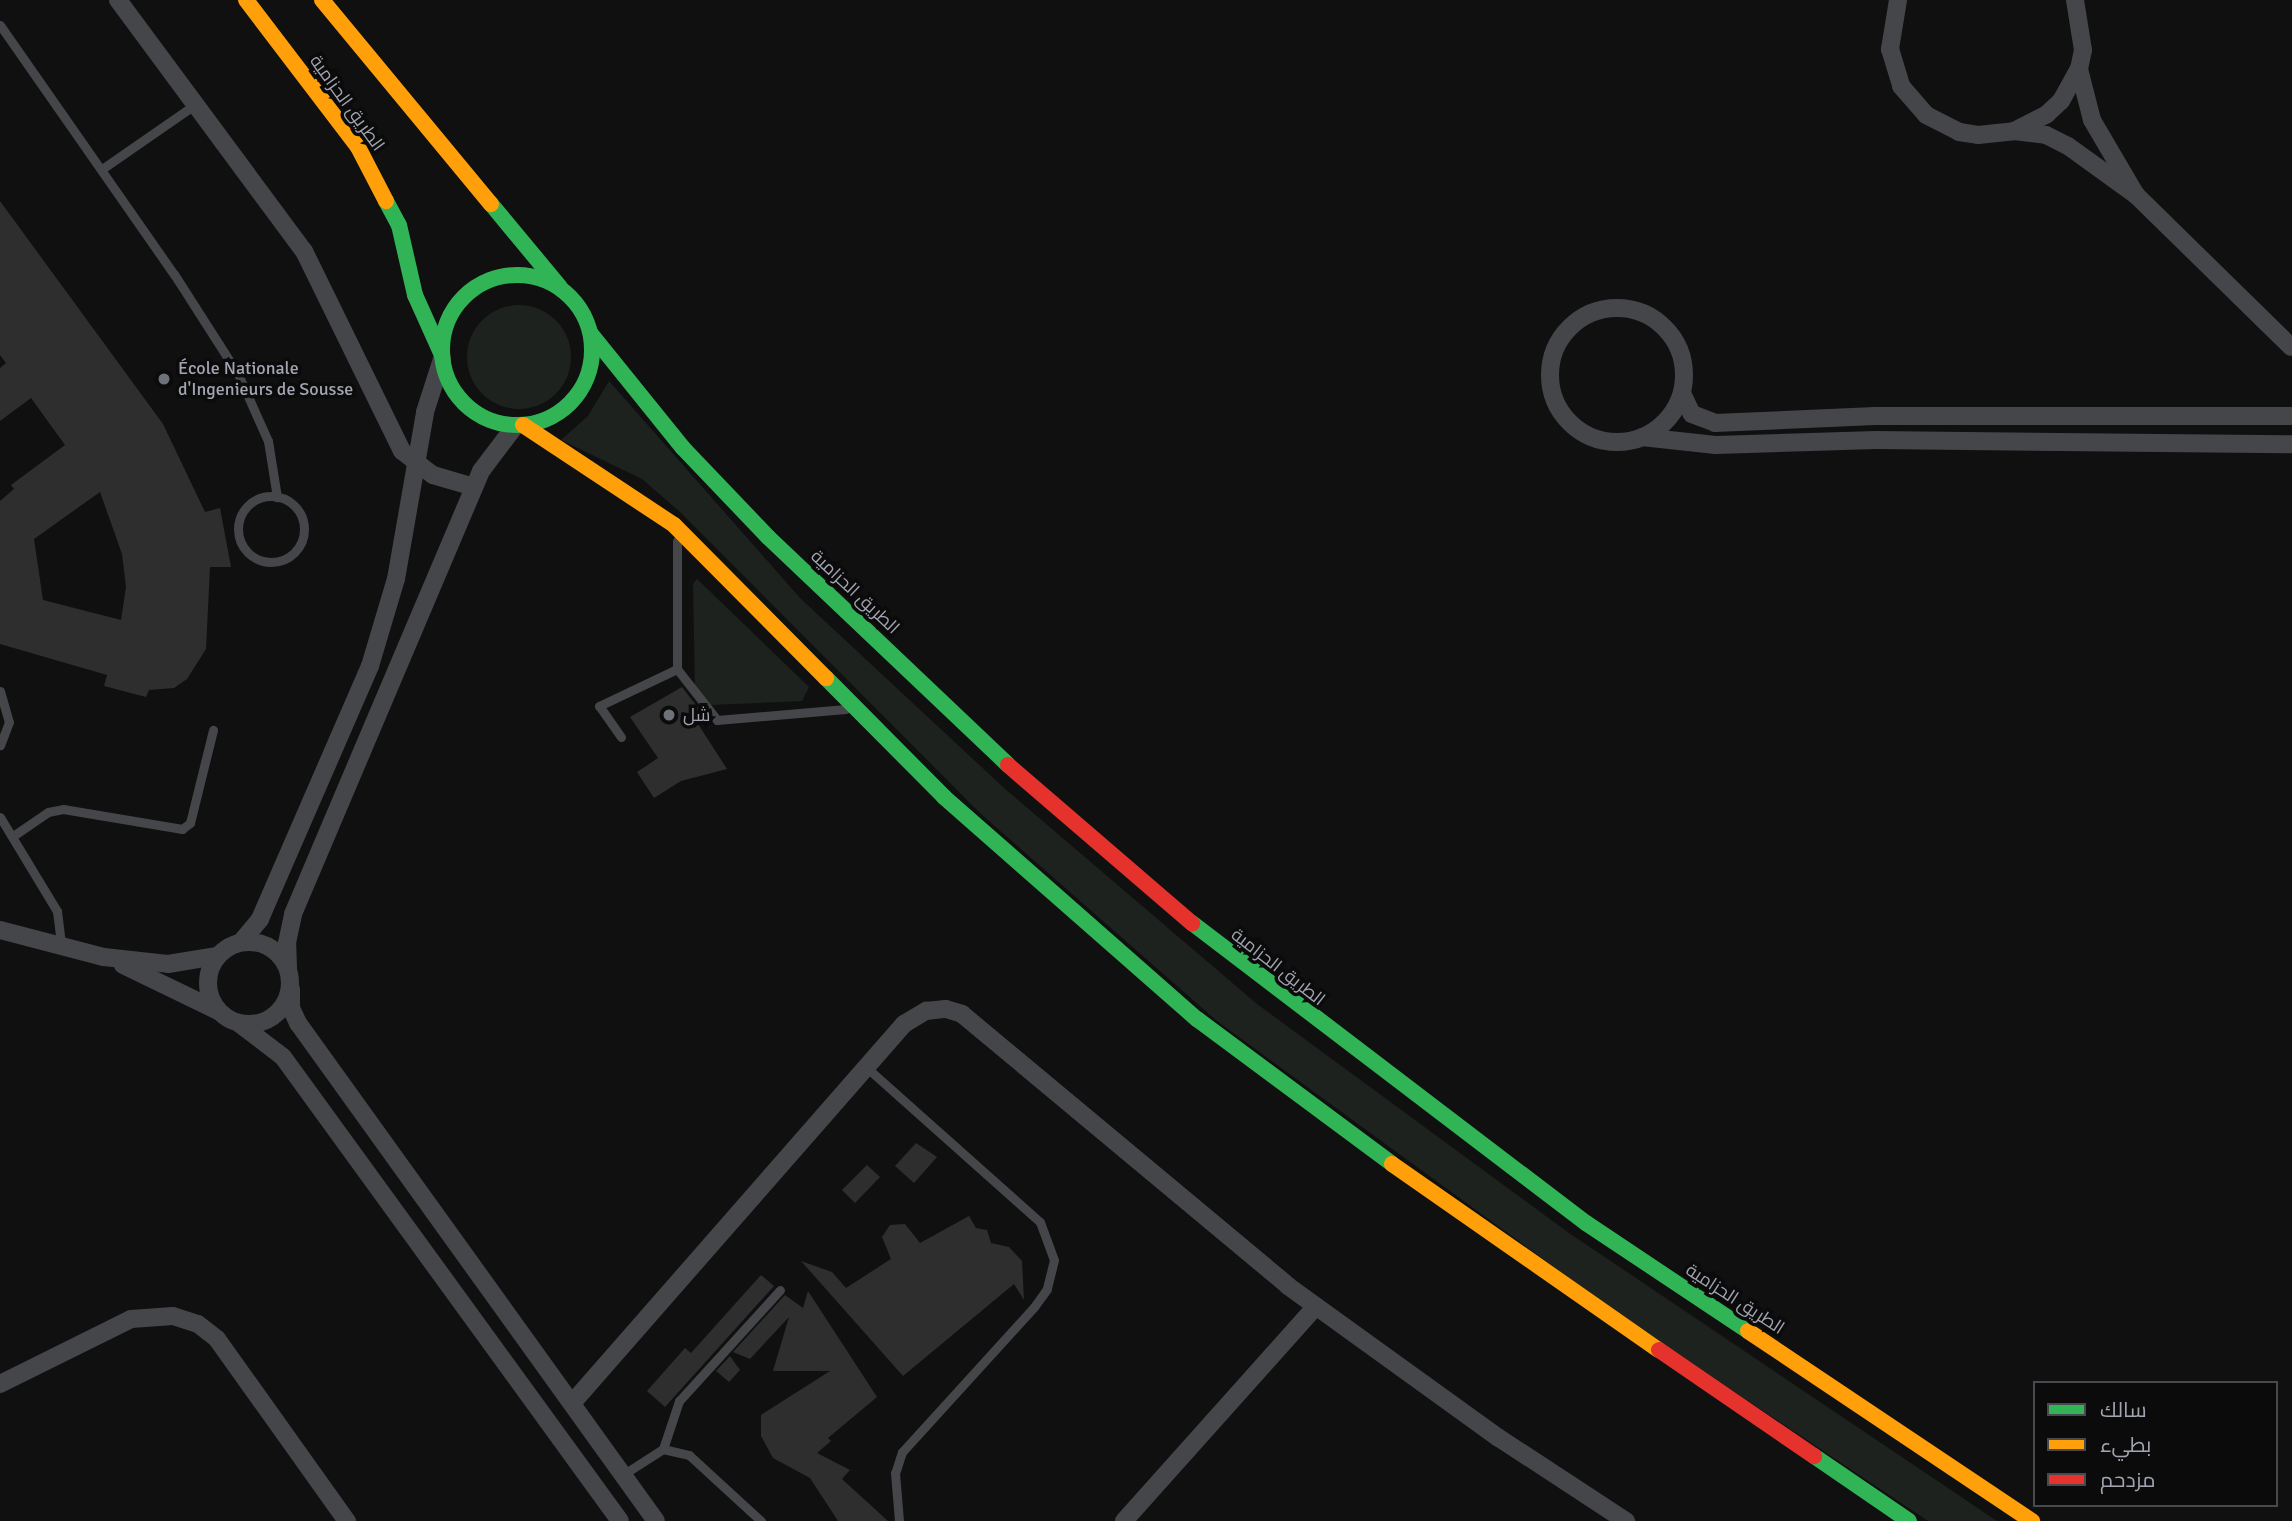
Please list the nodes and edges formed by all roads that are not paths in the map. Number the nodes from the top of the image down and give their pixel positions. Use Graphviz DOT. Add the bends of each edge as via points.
graph roads {
  1 [pos="118,0"];
  2 [pos="246,0"];
  3 [pos="322,0"];
  4 [pos="1898,0"];
  5 [pos="2075,0"];
  6 [pos="0,24"];
  7 [pos="2079,69"];
  8 [pos="193,106"];
  9 [pos="2014,131"];
  10 [pos="102,169"];
  11 [pos="2136,195"];
  12 [pos="563,290"];
  13 [pos="591,334"];
  14 [pos="2292,348"];
  15 [pos="442,357"];
  16 [pos="1682,393"];
  17 [pos="2292,416"];
  18 [pos="519,426"];
  19 [pos="1642,438"];
  20 [pos="2292,444"];
  21 [pos="415,464"];
  22 [pos="474,487"];
  23 [pos="277,497"];
  24 [pos="674,525"];
  25 [pos="677,669"];
  26 [pos="0,691"];
  27 [pos="851,708"];
  28 [pos="347,717"];
  29 [pos="372,728"];
  30 [pos="213,730"];
  31 [pos="621,737"];
  32 [pos="0,745"];
  33 [pos="0,817"];
  34 [pos="13,836"];
  35 [pos="0,930"];
  36 [pos="241,942"];
  37 [pos="61,946"];
  38 [pos="217,956"];
  39 [pos="104,957"];
  40 [pos="288,967"];
  41 [pos="291,989"];
  42 [pos="219,1011"];
  43 [pos="240,1024"];
  44 [pos="865,1067"];
  45 [pos="780,1290"];
  46 [pos="1316,1306"];
  47 [pos="0,1384"];
  48 [pos="574,1402"];
  49 [pos="663,1449"];
  50 [pos="624,1474"];
  51 [pos="347,1521"];
  52 [pos="620,1521"];
  53 [pos="656,1521"];
  54 [pos="761,1521"];
  55 [pos="899,1521"];
  56 [pos="1124,1521"];
  57 [pos="1626,1521"];
  58 [pos="1909,1521"];
  59 [pos="2032,1521"];
  1 -- 8 [label="street"];
  2 -- 15 [label="highway, الطريق الحزامية" via="358,147 399,225 415,295"];
  3 -- 12 [label="highway, الطريق الحزامية"];
  4 -- 9 [label="street" via="1889,50 1913,102 1959,132 1996,135"];
  5 -- 7 [label="street" via="2083,32"];
  6 -- 10 [label="lane"];
  7 -- 9 [label="street" via="2048,114"];
  7 -- 11 [label="street" via="2092,120"];
  8 -- 10 [label="lane"];
  8 -- 21 [label="street" via="304,251 331,297 387,428"];
  9 -- 11 [label="street" via="2046,135 2068,146"];
  10 -- 23 [label="lane" via="250,397 274,460"];
  11 -- 14 [label="street"];
  12 -- 13 [label="highway, الطريق الحزامية" via="581,310"];
  12 -- 15 [label="highway" via="541,279 517,275 493,279 471,290 454,308 444,331"];
  13 -- 18 [label="highway" via="593,355 578,395 563,411"];
  13 -- 59 [label="highway, الطريق الحزامية" via="683,448 768,537 1011,767 1146,886 1381,1071 1586,1223"];
  15 -- 18 [label="highway, الطريق الحزامية" via="448,380 467,406 494,422"];
  15 -- 21 [label="street"];
  16 -- 17 [label="street" via="1692,414 1715,423 1875,416"];
  16 -- 19 [label="street" via="1663,425"];
  16 -- 19 [label="street" via="1685,374 1679,349 1665,327 1643,313 1599,310 1579,319 1563,334 1552,358 1550,383 1566,418 1595,439 1619,442"];
  18 -- 22 [label="street" via="495,448"];
  18 -- 24 [label="highway, الطريق الحزامية" via="603,474"];
  19 -- 20 [label="street" via="1716,445 1876,440"];
  21 -- 22 [label="street" via="433,475"];
  21 -- 28 [label="street" via="384,626"];
  22 -- 29 [label="street"];
  23 -- 23 [label="lane" via="258,498 240,516 240,542 258,559 284,559 301,541 301,516 294,505"];
  24 -- 25 [label="lane" via="680,563"];
  24 -- 27 [label="highway, الطريق الحزامية"];
  25 -- 27 [label="lane" via="717,720"];
  25 -- 31 [label="lane" via="599,706"];
  26 -- 32 [label="lane" via="9,722"];
  27 -- 58 [label="highway, الطريق الحزامية" via="1073,914 1197,1019 1471,1222"];
  28 -- 29 [label="street"];
  28 -- 36 [label="street" via="260,919"];
  29 -- 40 [label="street" via="293,914 286,943"];
  30 -- 34 [label="lane" via="190,823 182,829 63,808 48,812"];
  33 -- 34 [label="lane"];
  34 -- 37 [label="lane" via="57,911"];
  35 -- 37 [label="street"];
  36 -- 38 [label="street"];
  36 -- 40 [label="street" via="269,946"];
  37 -- 39 [label="street"];
  38 -- 39 [label="street" via="168,964"];
  38 -- 42 [label="street" via="208,990"];
  39 -- 42 [label="street" via="192,994"];
  40 -- 41 [label="street"];
  41 -- 43 [label="street" via="287,1002 267,1021"];
  41 -- 48 [label="street" via="291,1008 298,1023"];
  42 -- 43 [label="street"];
  43 -- 52 [label="street" via="283,1057"];
  44 -- 46 [label="street" via="904,1024 926,1011 946,1009 962,1014"];
  44 -- 48 [label="street"];
  44 -- 55 [label="lane" via="1040,1222 1054,1260 1047,1289 1034,1307 902,1452 895,1474"];
  45 -- 49 [label="lane" via="679,1401"];
  46 -- 56 [label="street"];
  46 -- 57 [label="street" via="1499,1438"];
  47 -- 51 [label="street" via="131,1319 173,1316 198,1324 217,1339"];
  48 -- 50 [label="street"];
  49 -- 50 [label="lane"];
  49 -- 54 [label="lane" via="689,1455"];
  50 -- 53 [label="street"];
}
